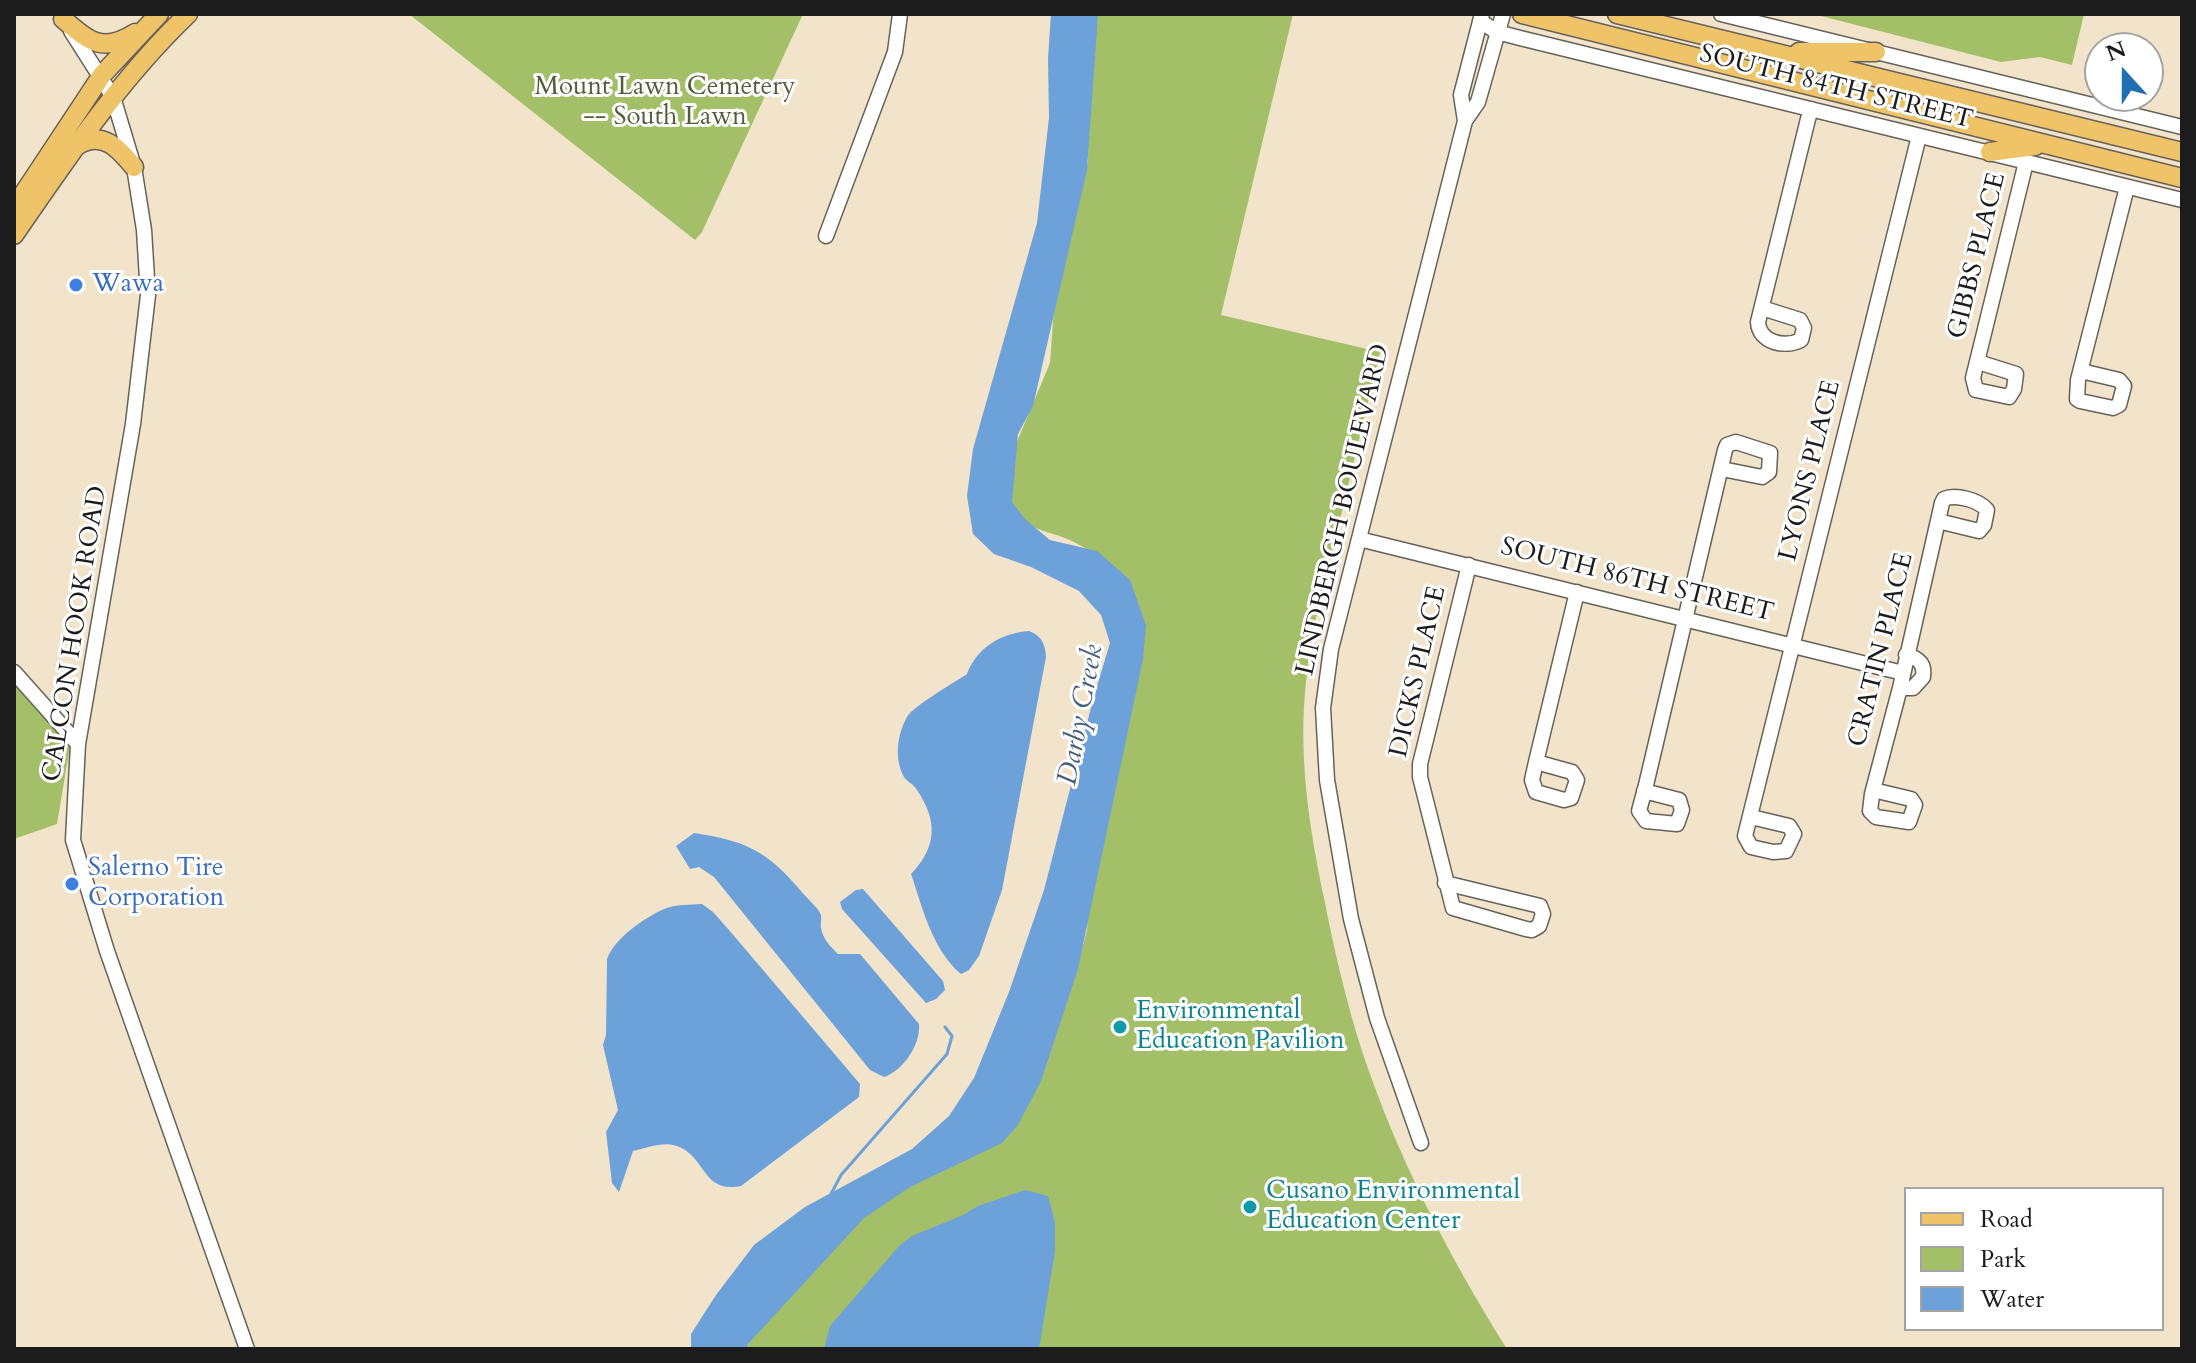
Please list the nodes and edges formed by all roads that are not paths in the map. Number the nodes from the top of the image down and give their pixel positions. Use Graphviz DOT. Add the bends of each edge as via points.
graph roads {
  1 [pos="188,14"];
  2 [pos="900,14"];
  3 [pos="1503,14"];
  4 [pos="1522,14"];
  5 [pos="1617,14"];
  6 [pos="1721,14"];
  7 [pos="158,15"];
  8 [pos="62,16"];
  9 [pos="1481,18"];
  10 [pos="1497,32"];
  11 [pos="1769,51"];
  12 [pos="1876,52"];
  13 [pos="102,75"];
  14 [pos="113,97"];
  15 [pos="1811,109"];
  16 [pos="1465,121"];
  17 [pos="2182,127"];
  18 [pos="1919,136"];
  19 [pos="2046,144"];
  20 [pos="78,145"];
  21 [pos="1990,152"];
  22 [pos="2182,152"];
  23 [pos="2026,162"];
  24 [pos="134,167"];
  25 [pos="2182,178"];
  26 [pos="2127,187"];
  27 [pos="2182,200"];
  28 [pos="14,208"];
  29 [pos="14,235"];
  30 [pos="826,236"];
  31 [pos="1762,308"];
  32 [pos="1978,362"];
  33 [pos="2081,371"];
  34 [pos="1722,469"];
  35 [pos="1938,521"];
  36 [pos="1359,539"];
  37 [pos="1469,565"];
  38 [pos="1577,592"];
  39 [pos="1686,618"];
  40 [pos="1793,644"];
  41 [pos="14,672"];
  42 [pos="1901,680"];
  43 [pos="78,744"];
  44 [pos="1536,762"];
  45 [pos="1873,790"];
  46 [pos="1644,791"];
  47 [pos="1751,817"];
  48 [pos="1445,883"];
  49 [pos="1421,1143"];
  50 [pos="247,1349"];
  1 -- 14 [label="main road"];
  2 -- 30 [label="street" via="895,52"];
  3 -- 10 [label="street, LINDBERGH BOULEVARD"];
  4 -- 19 [label="main road, SOUTH 84TH STREET"];
  5 -- 11 [label="main road, SOUTH 84TH STREET"];
  6 -- 12 [label="street, SOUTH 84TH STREET"];
  7 -- 8 [label="main road" via="110,44 89,40"];
  7 -- 13 [label="main road"];
  8 -- 13 [label="street, CALCON HOOK ROAD"];
  9 -- 10 [label="street, SOUTH 84TH STREET"];
  9 -- 16 [label="street, LINDBERGH BOULEVARD" via="1461,95"];
  10 -- 15 [label="street, SOUTH 84TH STREET"];
  10 -- 16 [label="street, LINDBERGH BOULEVARD" via="1478,102"];
  11 -- 12 [label="main road"];
  11 -- 22 [label="main road, SOUTH 84TH STREET"];
  12 -- 17 [label="street, SOUTH 84TH STREET"];
  13 -- 14 [label="street, CALCON HOOK ROAD"];
  13 -- 28 [label="main road"];
  14 -- 20 [label="main road"];
  14 -- 24 [label="street, CALCON HOOK ROAD"];
  15 -- 18 [label="street, SOUTH 84TH STREET"];
  15 -- 31 [label="street"];
  16 -- 36 [label="street, LINDBERGH BOULEVARD"];
  18 -- 21 [label="street, SOUTH 84TH STREET"];
  18 -- 40 [label="street, LYONS PLACE"];
  19 -- 21 [label="main road"];
  19 -- 25 [label="main road, SOUTH 84TH STREET"];
  20 -- 24 [label="main road" via="107,141"];
  20 -- 29 [label="main road"];
  21 -- 23 [label="street, SOUTH 84TH STREET"];
  23 -- 26 [label="street, SOUTH 84TH STREET"];
  23 -- 32 [label="street, GIBBS PLACE"];
  24 -- 43 [label="street, CALCON HOOK ROAD" via="144,230 147,304 133,424"];
  26 -- 27 [label="street, SOUTH 84TH STREET"];
  26 -- 33 [label="street"];
  34 -- 39 [label="street"];
  35 -- 42 [label="street, CRATIN PLACE"];
  36 -- 37 [label="street, SOUTH 86TH STREET"];
  36 -- 49 [label="street, LINDBERGH BOULEVARD" via="1331,649 1323,708 1327,780 1354,933"];
  37 -- 38 [label="street, SOUTH 86TH STREET"];
  37 -- 48 [label="street, DICKS PLACE" via="1420,764"];
  38 -- 39 [label="street, SOUTH 86TH STREET"];
  38 -- 44 [label="street"];
  39 -- 40 [label="street, SOUTH 86TH STREET"];
  39 -- 46 [label="street"];
  40 -- 42 [label="street, SOUTH 86TH STREET"];
  40 -- 47 [label="street, LYONS PLACE"];
  41 -- 43 [label="street"];
  42 -- 45 [label="street, CRATIN PLACE"];
  43 -- 50 [label="street, CALCON HOOK ROAD" via="73,840"];
  48 -- 48 [label="street, DICKS PLACE" via="1457,910 1526,929 1539,926 1540,906"];
}
